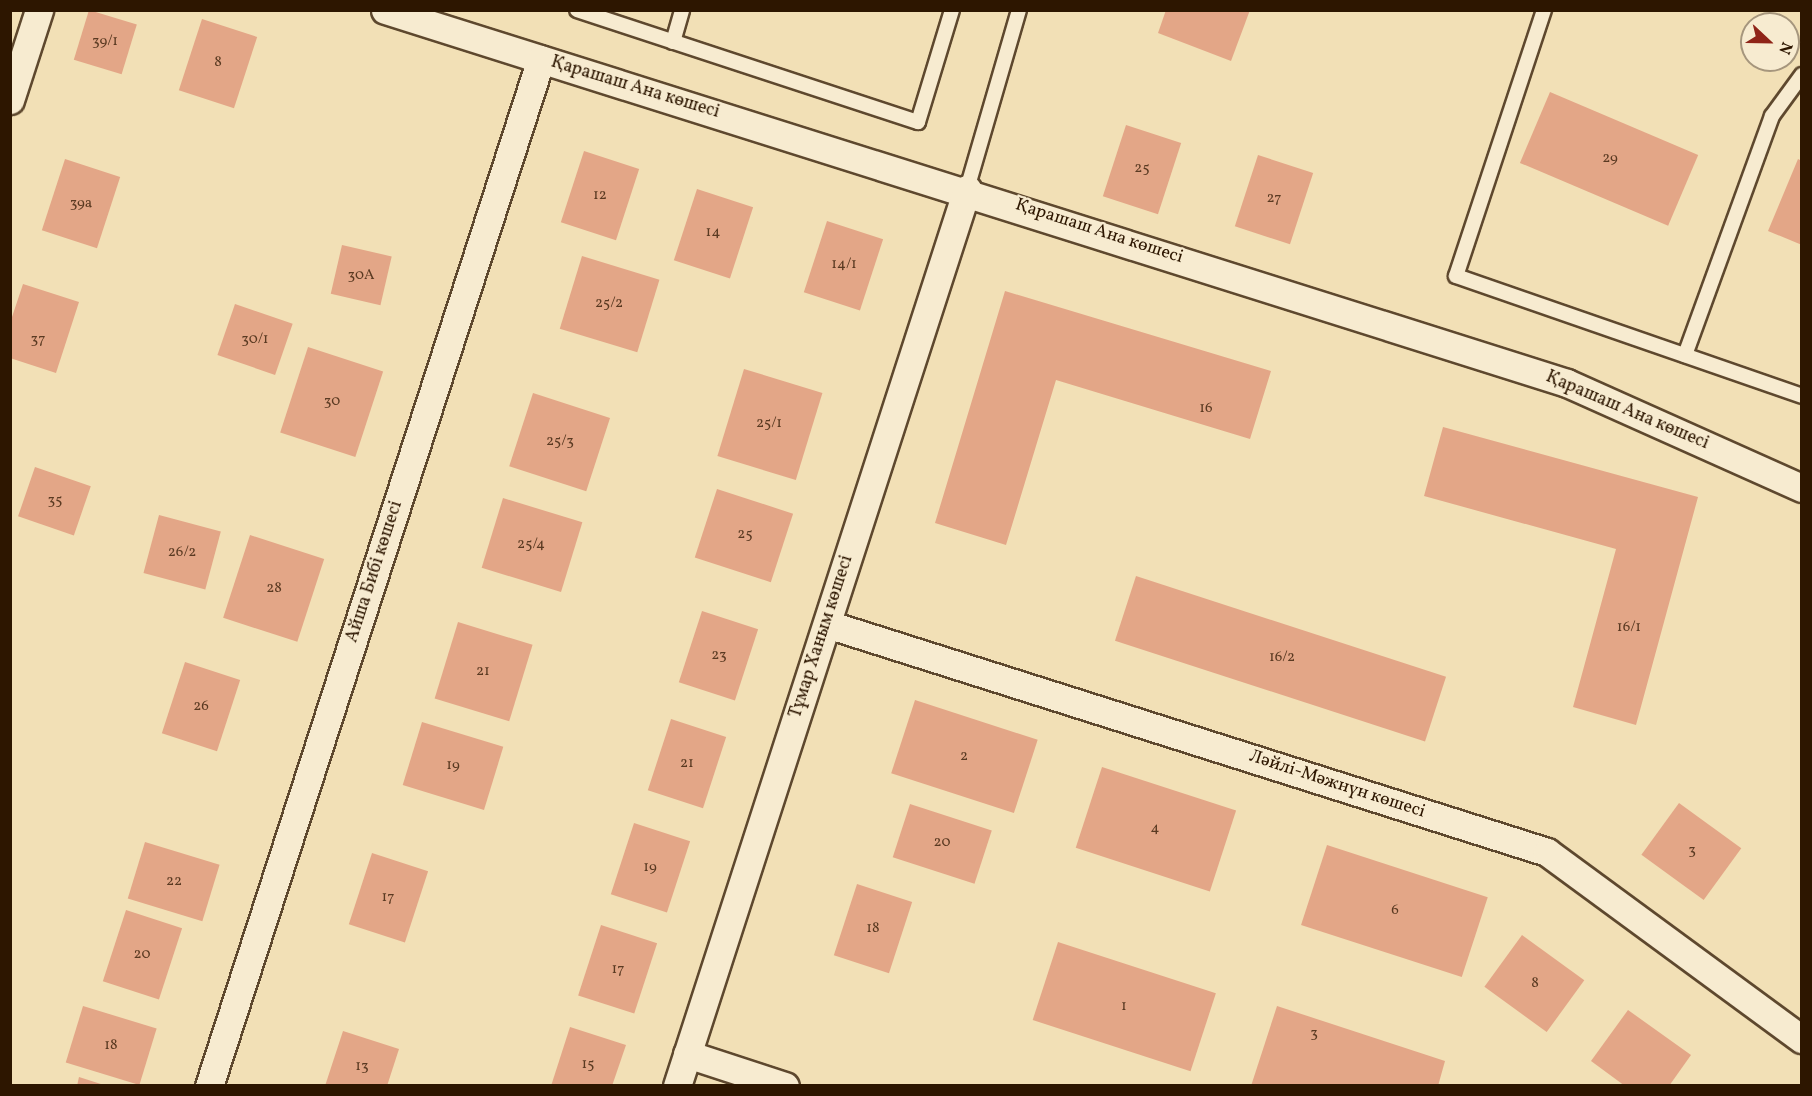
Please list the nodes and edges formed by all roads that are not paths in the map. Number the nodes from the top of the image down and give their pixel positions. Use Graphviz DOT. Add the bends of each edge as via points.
graph roads {
  1 [pos="39,10"];
  2 [pos="385,10"];
  3 [pos="577,10"];
  4 [pos="682,10"];
  5 [pos="952,10"];
  6 [pos="1019,10"];
  7 [pos="1544,10"];
  8 [pos="673,42"];
  9 [pos="541,59"];
  10 [pos="1802,75"];
  11 [pos="10,100"];
  12 [pos="967,189"];
  13 [pos="1685,356"];
  14 [pos="1802,396"];
  15 [pos="1802,488"];
  16 [pos="827,624"];
  17 [pos="1802,1039"];
  18 [pos="687,1054"];
  19 [pos="209,1086"];
  20 [pos="677,1086"];
  21 [pos="786,1086"];
  1 -- 11 [label="street"];
  2 -- 9 [label="street, Қарашаш Ана көшесі"];
  3 -- 8 [label="lane"];
  4 -- 8 [label="lane"];
  5 -- 8 [label="lane" via="918,122"];
  6 -- 12 [label="lane"];
  7 -- 13 [label="lane" via="1456,276"];
  9 -- 12 [label="street, Қарашаш Ана көшесі"];
  9 -- 19 [label="street, Айша Бибі көшесі"];
  10 -- 13 [label="lane" via="1773,116"];
  12 -- 15 [label="street, Қарашаш Ана көшесі" via="1567,383"];
  12 -- 16 [label="street, Тұмар Ханым көшесі"];
  13 -- 14 [label="lane"];
  16 -- 17 [label="street, Ләйлі-Мәжнүн көшесі" via="1547,852"];
  16 -- 18 [label="street, Тұмар Ханым көшесі"];
  18 -- 20 [label="street, Тұмар Ханым көшесі"];
  18 -- 21 [label="street"];
}
